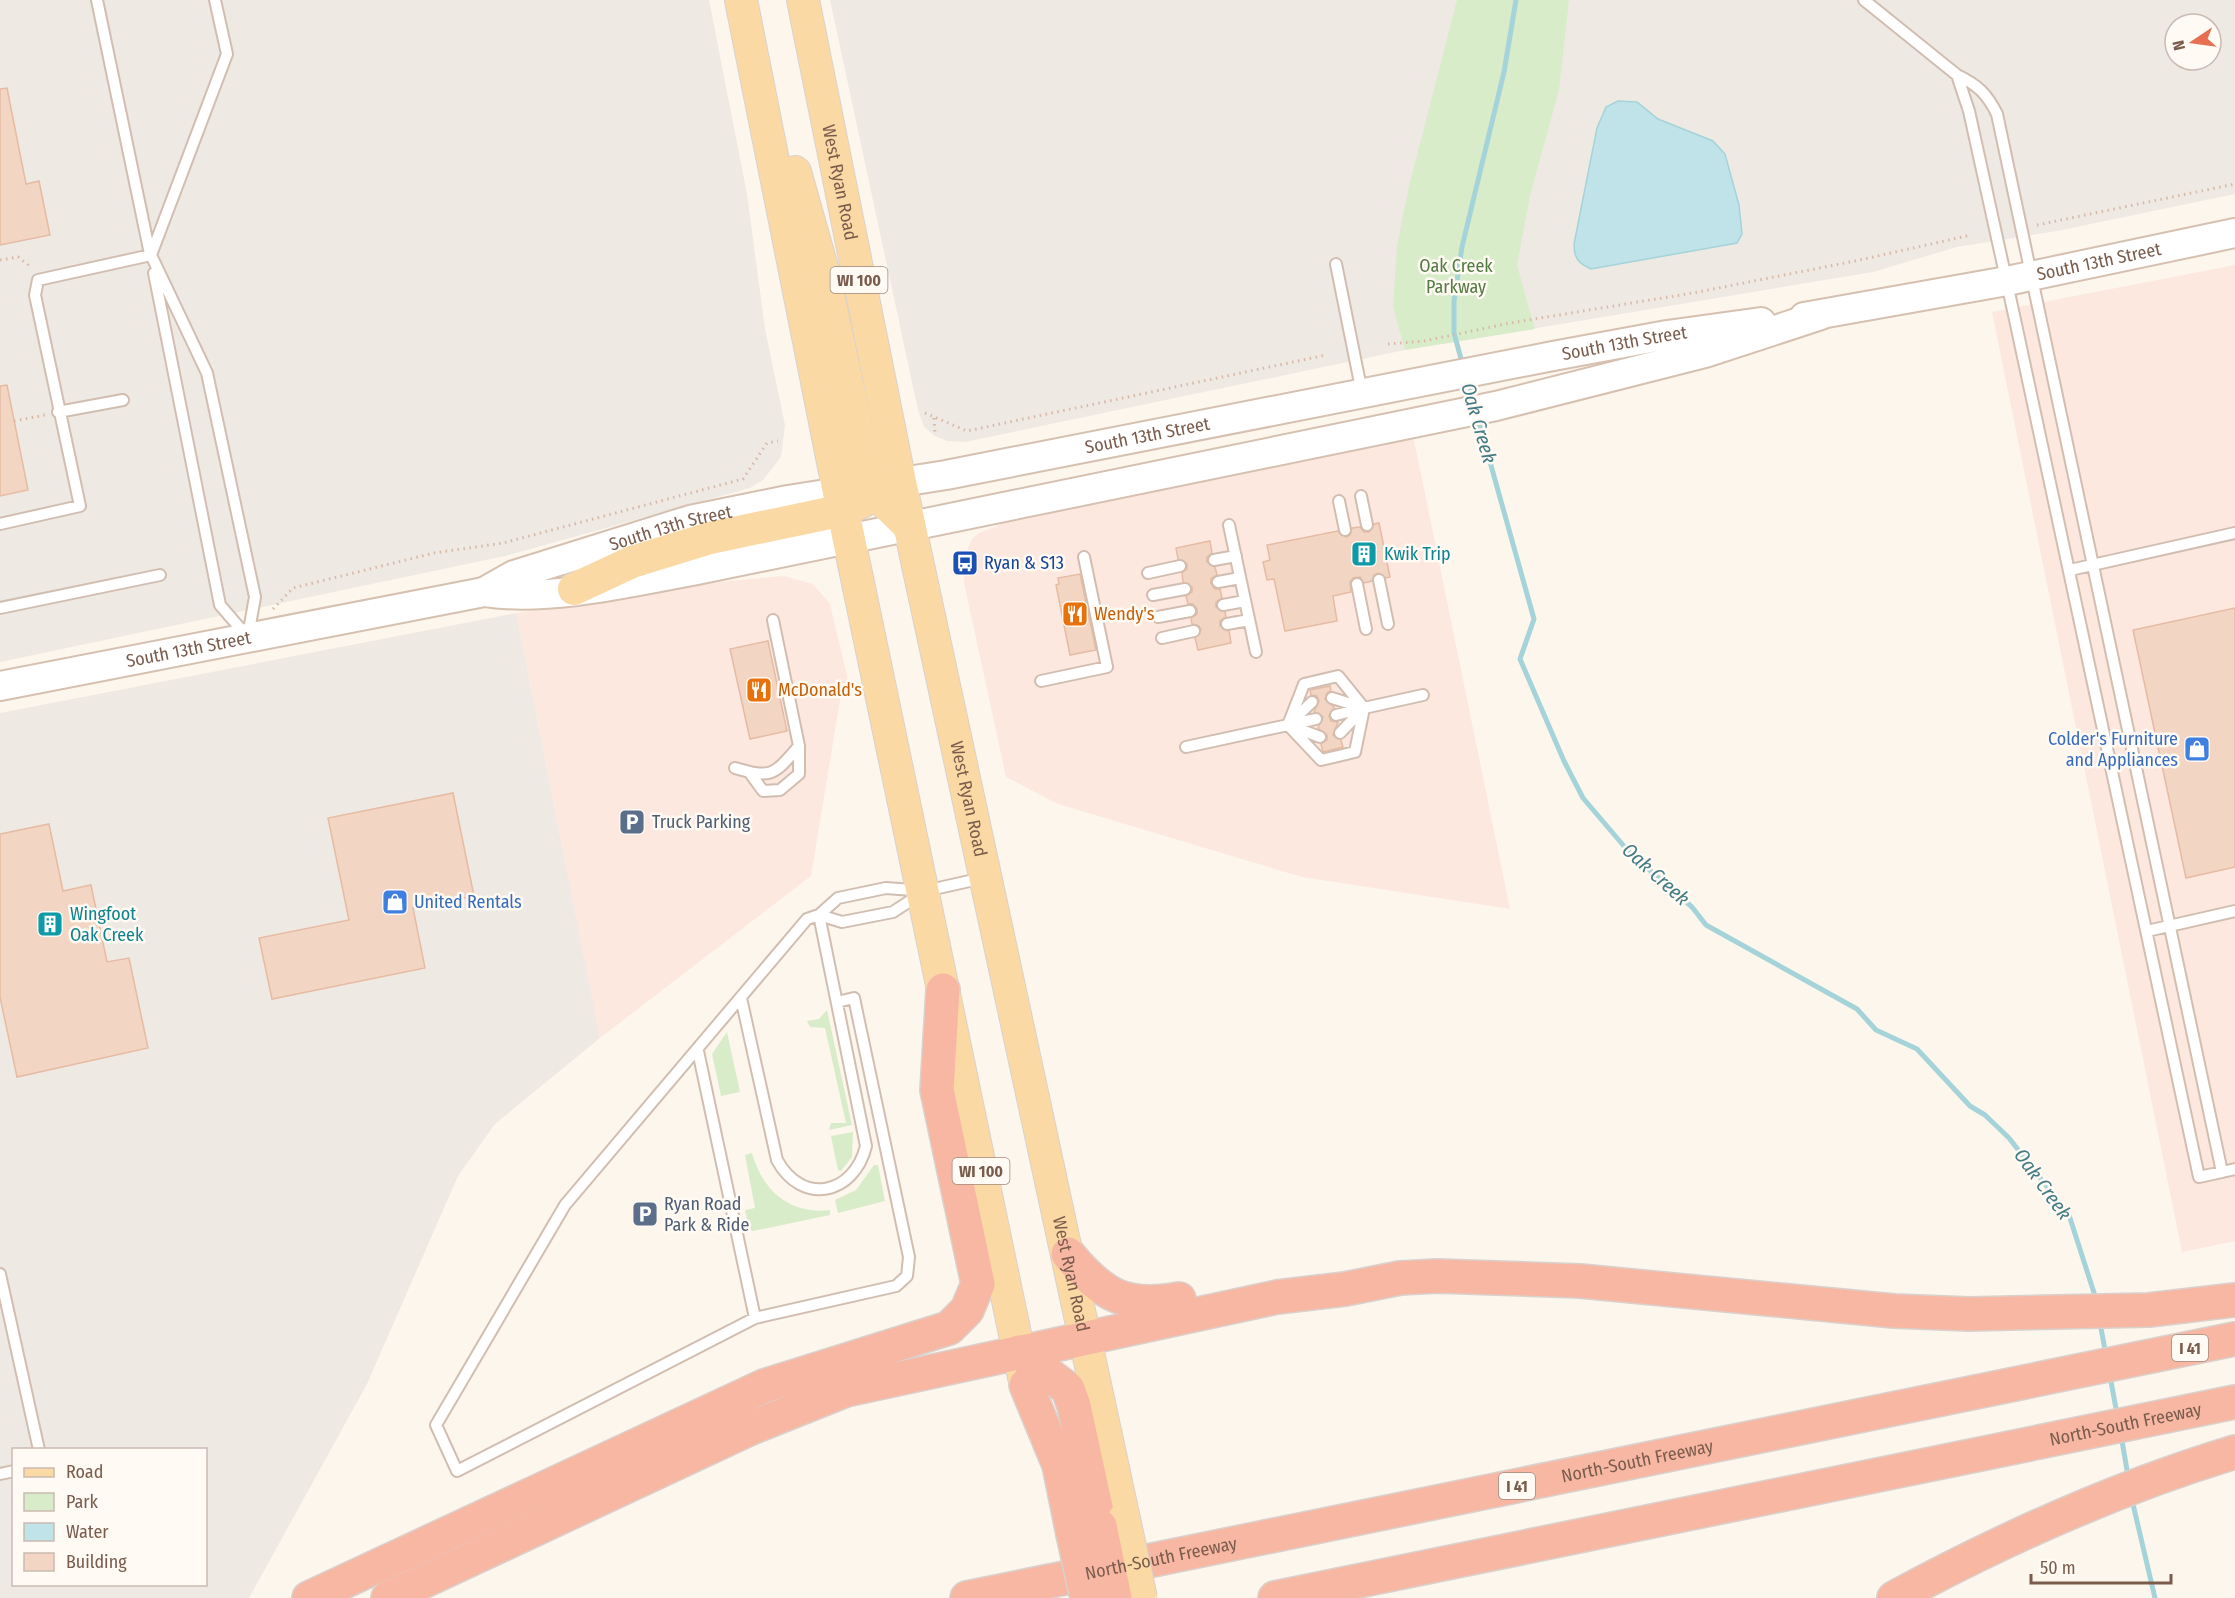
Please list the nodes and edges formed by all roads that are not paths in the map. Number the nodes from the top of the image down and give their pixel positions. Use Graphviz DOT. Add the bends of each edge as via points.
graph roads {
  1 [pos="97,0"];
  2 [pos="215,0"];
  3 [pos="741,0"];
  4 [pos="803,0"];
  5 [pos="1864,0"];
  6 [pos="1957,75"];
  7 [pos="2235,233"];
  8 [pos="151,255"];
  9 [pos="1336,264"];
  10 [pos="2019,278"];
  11 [pos="1821,315"];
  12 [pos="1362,393"];
  13 [pos="123,400"];
  14 [pos="58,412"];
  15 [pos="1361,496"];
  16 [pos="863,501"];
  17 [pos="1339,501"];
  18 [pos="0,524"];
  19 [pos="1229,525"];
  20 [pos="1367,525"];
  21 [pos="909,526"];
  22 [pos="1345,530"];
  23 [pos="2235,533"];
  24 [pos="1236,556"];
  25 [pos="1084,557"];
  26 [pos="1214,560"];
  27 [pos="1180,566"];
  28 [pos="2094,566"];
  29 [pos="2070,570"];
  30 [pos="1148,573"];
  31 [pos="160,575"];
  32 [pos="1240,578"];
  33 [pos="1379,580"];
  34 [pos="1218,582"];
  35 [pos="1357,584"];
  36 [pos="574,589"];
  37 [pos="1185,589"];
  38 [pos="484,592"];
  39 [pos="1153,595"];
  40 [pos="1245,601"];
  41 [pos="1223,605"];
  42 [pos="0,608"];
  43 [pos="1190,611"];
  44 [pos="1158,617"];
  45 [pos="773,620"];
  46 [pos="1249,620"];
  47 [pos="1227,624"];
  48 [pos="1388,624"];
  49 [pos="1366,629"];
  50 [pos="1194,631"];
  51 [pos="248,637"];
  52 [pos="1162,638"];
  53 [pos="1256,652"];
  54 [pos="1041,681"];
  55 [pos="0,686"];
  56 [pos="1423,695"];
  57 [pos="1332,698"];
  58 [pos="1312,702"];
  59 [pos="1364,708"];
  60 [pos="1336,715"];
  61 [pos="1316,719"];
  62 [pos="1288,725"];
  63 [pos="1340,733"];
  64 [pos="1320,737"];
  65 [pos="799,746"];
  66 [pos="1186,747"];
  67 [pos="735,768"];
  68 [pos="750,772"];
  69 [pos="986,878"];
  70 [pos="925,891"];
  71 [pos="2235,911"];
  72 [pos="819,915"];
  73 [pos="2170,925"];
  74 [pos="2147,931"];
  75 [pos="943,990"];
  76 [pos="741,998"];
  77 [pos="837,1002"];
  78 [pos="698,1051"];
  79 [pos="2235,1169"];
  80 [pos="2222,1172"];
  81 [pos="1068,1254"];
  82 [pos="0,1274"];
  83 [pos="1400,1278"];
  84 [pos="2235,1300"];
  85 [pos="754,1318"];
  86 [pos="1086,1338"];
  87 [pos="2235,1340"];
  88 [pos="1019,1352"];
  89 [pos="1026,1385"];
  90 [pos="2235,1402"];
  91 [pos="39,1448"];
  92 [pos="2235,1452"];
  93 [pos="1089,1529"];
  94 [pos="309,1598"];
  95 [pos="388,1598"];
  96 [pos="968,1598"];
  97 [pos="1072,1598"];
  98 [pos="1086,1598"];
  99 [pos="1114,1598"];
  100 [pos="1141,1598"];
  101 [pos="1275,1598"];
  102 [pos="1894,1598"];
  1 -- 8 [label="lane"];
  2 -- 8 [label="lane" via="227,54"];
  3 -- 16 [label="main road" via="760,92 790,156 824,270"];
  4 -- 16 [label="main road, West Ryan Road / WI 100"];
  5 -- 6 [label="lane"];
  6 -- 10 [label="lane"];
  6 -- 10 [label="lane" via="1974,82 1987,94 1996,114"];
  7 -- 10 [label="street, South 13th Street"];
  8 -- 14 [label="lane" via="38,280 35,295"];
  8 -- 51 [label="lane" via="220,605"];
  8 -- 51 [label="lane" via="207,373 255,597"];
  9 -- 12 [label="lane"];
  10 -- 11 [label="street, South 13th Street"];
  10 -- 28 [label="lane"];
  10 -- 29 [label="lane"];
  11 -- 12 [label="street, South 13th Street" via="1667,335"];
  11 -- 21 [label="street, South 13th Street" via="1705,353 1496,406"];
  12 -- 16 [label="street, South 13th Street"];
  13 -- 14 [label="lane"];
  14 -- 18 [label="lane" via="80,507"];
  15 -- 20 [label="lane"];
  16 -- 21 [label="main road, West Ryan Road / WI 100"];
  16 -- 21 [label="street, South 13th Street"];
  16 -- 36 [label="main road" via="710,538 632,562"];
  16 -- 38 [label="street, South 13th Street" via="679,523 514,575"];
  16 -- 70 [label="main road, West Ryan Road / WI 100"];
  17 -- 22 [label="lane"];
  19 -- 24 [label="lane"];
  21 -- 69 [label="main road, West Ryan Road / WI 100"];
  23 -- 28 [label="lane"];
  24 -- 26 [label="lane"];
  24 -- 32 [label="lane"];
  25 -- 54 [label="lane" via="1107,666"];
  27 -- 30 [label="lane"];
  28 -- 29 [label="lane"];
  28 -- 73 [label="lane"];
  29 -- 74 [label="lane"];
  31 -- 42 [label="lane"];
  32 -- 34 [label="lane"];
  32 -- 40 [label="lane"];
  33 -- 48 [label="lane"];
  35 -- 49 [label="lane"];
  36 -- 38 [label="street, South 13th Street" via="516,597"];
  37 -- 39 [label="lane"];
  38 -- 51 [label="street, South 13th Street"];
  40 -- 41 [label="lane"];
  40 -- 46 [label="lane"];
  43 -- 44 [label="lane"];
  45 -- 65 [label="lane"];
  46 -- 47 [label="lane"];
  46 -- 53 [label="lane"];
  50 -- 52 [label="lane"];
  51 -- 55 [label="street, South 13th Street"];
  56 -- 59 [label="lane"];
  57 -- 59 [label="lane"];
  58 -- 62 [label="lane"];
  59 -- 60 [label="lane"];
  59 -- 62 [label="lane" via="1338,676 1304,684"];
  59 -- 62 [label="lane" via="1355,752 1321,760"];
  59 -- 63 [label="lane"];
  61 -- 62 [label="lane"];
  62 -- 64 [label="lane"];
  62 -- 66 [label="lane"];
  65 -- 68 [label="lane" via="779,769 760,776"];
  65 -- 68 [label="lane" via="800,774 780,790 763,791"];
  67 -- 68 [label="lane"];
  69 -- 70 [label="lane"];
  69 -- 81 [label="main road, West Ryan Road / WI 100"];
  70 -- 72 [label="lane" via="886,888 855,894 838,898"];
  70 -- 72 [label="lane" via="893,912 842,922"];
  70 -- 75 [label="main road, West Ryan Road / WI 100"];
  71 -- 73 [label="lane"];
  72 -- 76 [label="lane" via="807,919"];
  72 -- 77 [label="lane"];
  73 -- 74 [label="lane"];
  73 -- 80 [label="lane"];
  74 -- 80 [label="lane" via="2199,1177"];
  75 -- 88 [label="main road, West Ryan Road / WI 100"];
  75 -- 94 [label="highway" via="937,1090 978,1284 967,1310 949,1328 764,1386"];
  76 -- 77 [label="lane" via="777,1160 796,1182 818,1189 840,1185 851,1176 861,1163 866,1146"];
  76 -- 78 [label="lane"];
  77 -- 85 [label="lane" via="854,998 909,1257 907,1276 896,1286"];
  78 -- 85 [label="lane"];
  78 -- 85 [label="lane" via="565,1205 436,1425 458,1471"];
  79 -- 80 [label="lane"];
  81 -- 83 [label="highway" via="1089,1279 1136,1303 1158,1303 1343,1272"];
  81 -- 86 [label="main road, West Ryan Road / WI 100"];
  82 -- 91 [label="lane"];
  83 -- 84 [label="highway" via="1580,1281 1894,1311 2046,1314 2149,1310"];
  83 -- 86 [label="highway" via="1277,1297"];
  86 -- 88 [label="highway"];
  86 -- 93 [label="main road, West Ryan Road / WI 100"];
  87 -- 96 [label="highway, North-South Freeway / I 41"];
  88 -- 89 [label="main road, West Ryan Road / WI 100"];
  88 -- 93 [label="highway" via="1068,1389 1074,1406"];
  88 -- 95 [label="highway" via="846,1390 751,1428"];
  89 -- 93 [label="highway"];
  90 -- 101 [label="highway, North-South Freeway"];
  92 -- 102 [label="highway" via="2070,1512"];
  93 -- 97 [label="main road, West Ryan Road / WI 100"];
  93 -- 98 [label="highway, bridge"];
  93 -- 99 [label="highway, bridge"];
  93 -- 100 [label="main road, West Ryan Road / WI 100, bridge"];
}
